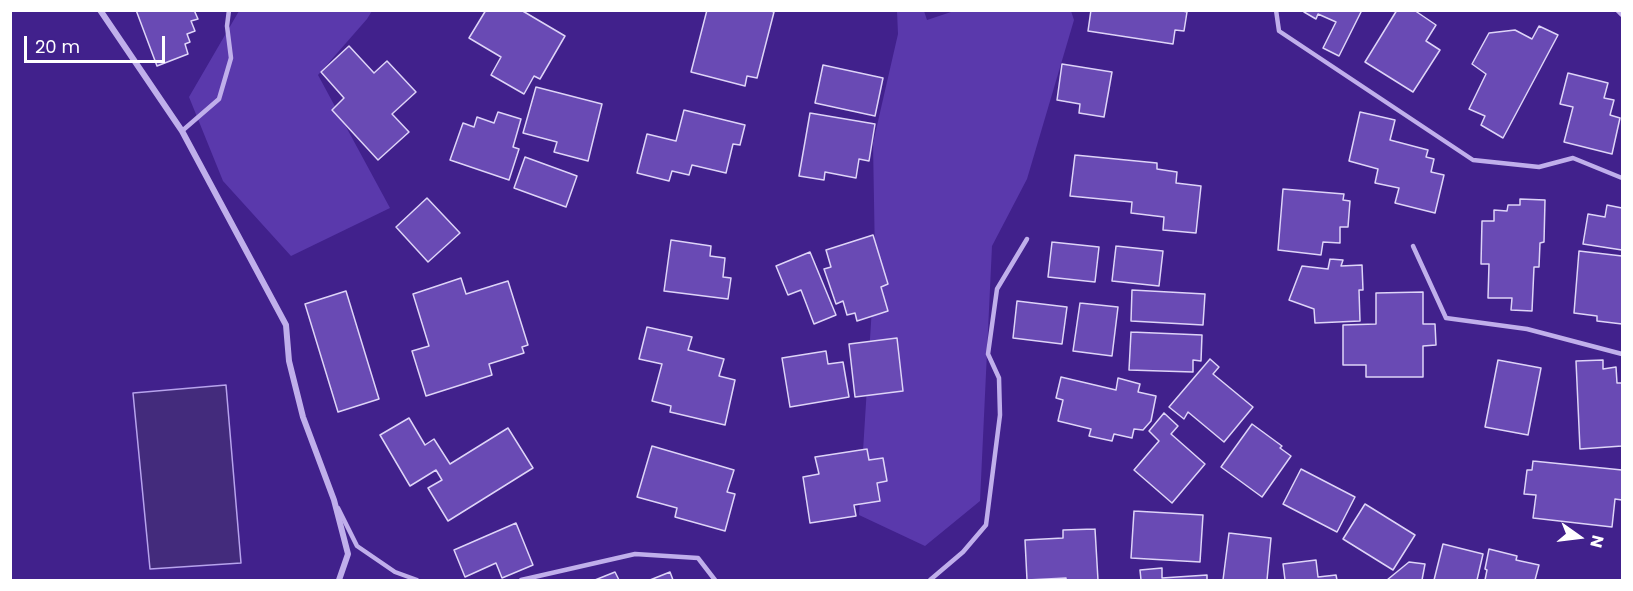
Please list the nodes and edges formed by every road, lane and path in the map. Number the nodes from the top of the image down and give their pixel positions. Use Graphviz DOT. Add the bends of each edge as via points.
graph roads {
  1 [pos="100,10"];
  2 [pos="229,10"];
  3 [pos="1276,10"];
  4 [pos="1617,10"];
  5 [pos="1623,15"];
  6 [pos="182,131"];
  7 [pos="1623,178"];
  8 [pos="1027,239"];
  9 [pos="1413,246"];
  10 [pos="1623,354"];
  11 [pos="334,500"];
  12 [pos="339,580"];
  13 [pos="417,580"];
  14 [pos="520,580"];
  15 [pos="715,580"];
  16 [pos="930,580"];
  1 -- 6 [label="street"];
  2 -- 6 [label="lane" via="231,58 219,99"];
  3 -- 7 [label="lane" via="1279,31 1473,160 1539,167 1573,158"];
  4 -- 5 [label="lane"];
  6 -- 11 [label="street" via="286,325 289,361 303,417"];
  8 -- 16 [label="lane" via="997,289 989,343 988,354 999,378 1000,415 986,525 963,552"];
  9 -- 10 [label="lane" via="1446,318 1527,329"];
  11 -- 12 [label="street" via="348,554"];
  11 -- 13 [label="lane" via="357,546 395,572"];
  14 -- 15 [label="lane" via="634,554 698,558"];
}
